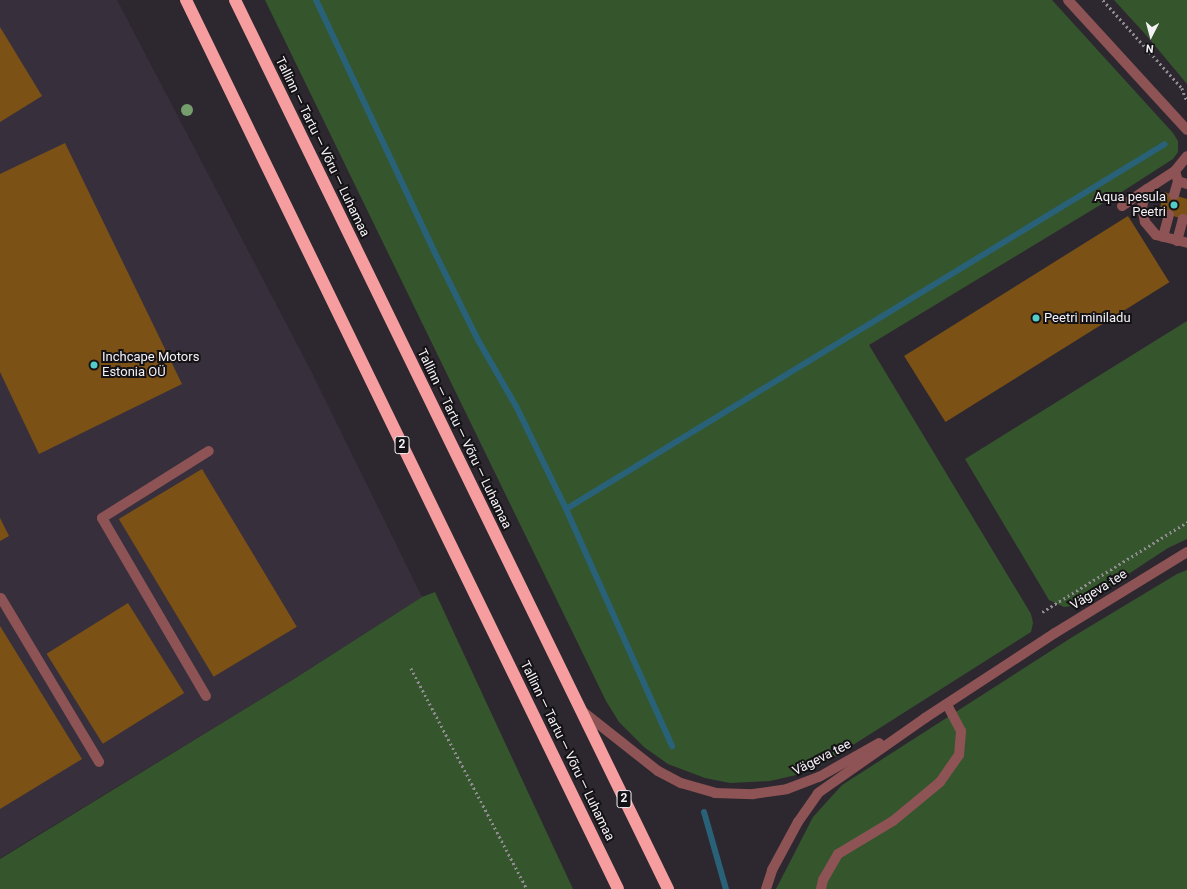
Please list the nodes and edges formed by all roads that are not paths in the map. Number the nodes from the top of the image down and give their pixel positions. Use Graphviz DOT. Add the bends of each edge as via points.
graph roads {
  1 [pos="186,0"];
  2 [pos="235,0"];
  3 [pos="1068,0"];
  4 [pos="1187,130"];
  5 [pos="1187,156"];
  6 [pos="1180,179"];
  7 [pos="1147,189"];
  8 [pos="1174,195"];
  9 [pos="1122,206"];
  10 [pos="1169,215"];
  11 [pos="1183,219"];
  12 [pos="1163,237"];
  13 [pos="1182,242"];
  14 [pos="209,451"];
  15 [pos="1187,552"];
  16 [pos="0,598"];
  17 [pos="206,696"];
  18 [pos="946,705"];
  19 [pos="580,709"];
  20 [pos="925,718"];
  21 [pos="100,762"];
  22 [pos="618,889"];
  23 [pos="668,889"];
  24 [pos="766,889"];
  25 [pos="821,889"];
  1 -- 22 [label="highway, Tallinn — Tartu — Võru — Luhamaa / 2"];
  2 -- 19 [label="highway, Tallinn — Tartu — Võru — Luhamaa / 2"];
  3 -- 4 [label="street"];
  5 -- 6 [label="street"];
  6 -- 7 [label="street"];
  6 -- 8 [label="street"];
  7 -- 9 [label="street"];
  7 -- 12 [label="street" via="1142,207 1145,222 1156,235"];
  10 -- 12 [label="street"];
  11 -- 13 [label="street"];
  12 -- 13 [label="street"];
  14 -- 17 [label="street" via="102,518"];
  15 -- 18 [label="street, Vägeva tee" via="1062,628"];
  16 -- 21 [label="street"];
  18 -- 20 [label="street, Vägeva tee"];
  18 -- 25 [label="street" via="961,731 958,755 940,782 893,821 838,854 823,880"];
  19 -- 20 [label="street, Vägeva tee" via="658,771 681,783 715,793 753,794 787,789 819,777"];
  19 -- 23 [label="highway, Tallinn — Tartu — Võru — Luhamaa / 2"];
  20 -- 24 [label="street, Vägeva tee" via="818,793 798,822 772,870"];
}
